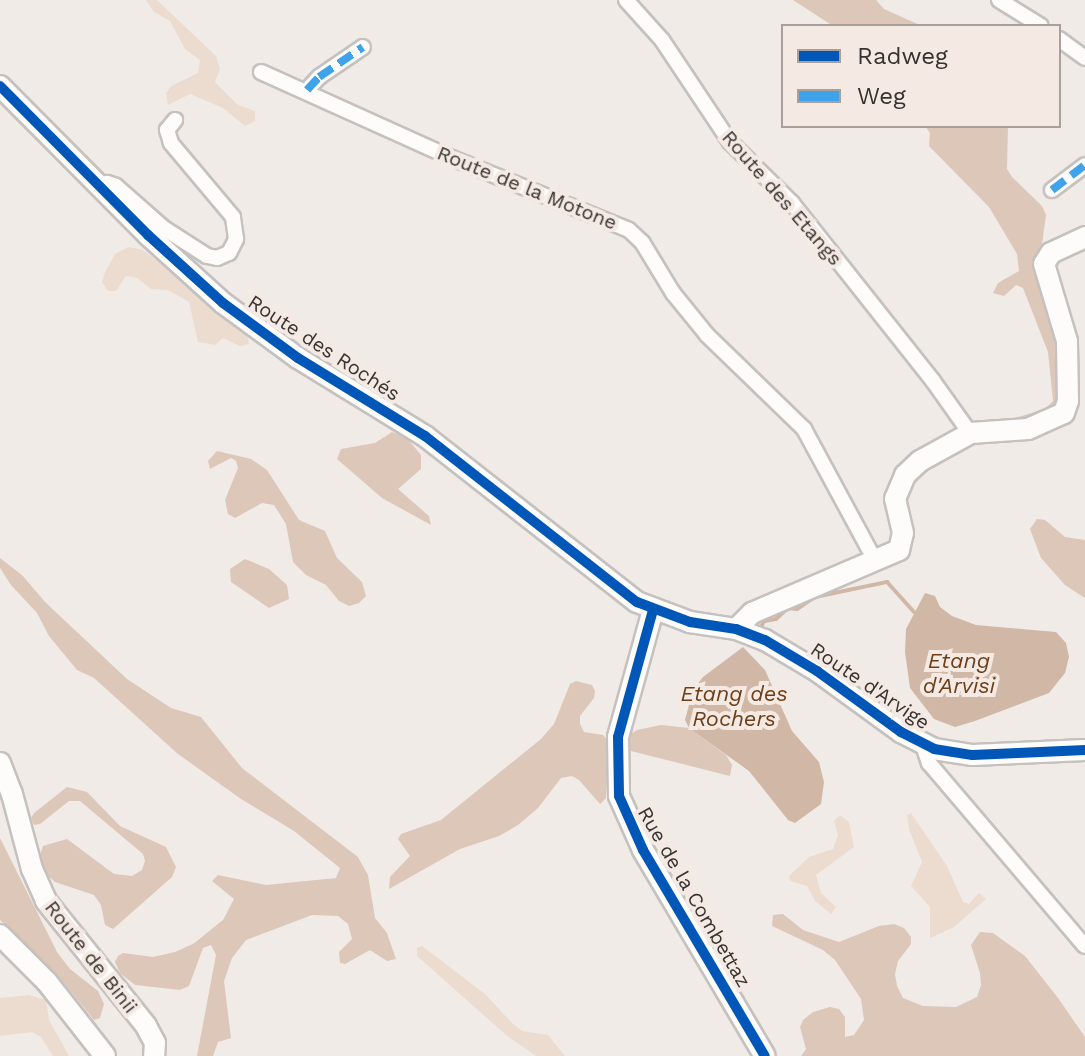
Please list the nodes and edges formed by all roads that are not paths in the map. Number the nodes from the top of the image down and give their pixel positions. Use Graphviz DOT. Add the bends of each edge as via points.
graph roads {
  1 [pos="626,0"];
  2 [pos="999,0"];
  3 [pos="1038,24"];
  4 [pos="1061,40"];
  5 [pos="363,47"];
  6 [pos="1085,58"];
  7 [pos="261,72"];
  8 [pos="0,86"];
  9 [pos="307,90"];
  10 [pos="175,120"];
  11 [pos="1085,165"];
  12 [pos="101,186"];
  13 [pos="1052,190"];
  14 [pos="1085,237"];
  15 [pos="970,433"];
  16 [pos="876,562"];
  17 [pos="653,610"];
  18 [pos="736,629"];
  19 [pos="923,745"];
  20 [pos="1085,750"];
  21 [pos="0,763"];
  22 [pos="0,935"];
  23 [pos="1085,946"];
  24 [pos="105,1056"];
  25 [pos="154,1056"];
  26 [pos="765,1056"];
  1 -- 15 [label="street, Route des Etangs" via="662,40 730,142 792,203"];
  2 -- 3 [label="street"];
  4 -- 6 [label="street"];
  5 -- 9 [label="street"];
  7 -- 9 [label="street, Route de la Motone"];
  8 -- 12 [label="street, Route des Rochés"];
  9 -- 16 [label="street, Route de la Motone" via="635,235 691,318 804,429"];
  10 -- 12 [label="street, Route des Rochés" via="167,130 169,140 233,217 236,239 229,253 207,256 165,229 116,186"];
  11 -- 13 [label="street"];
  12 -- 17 [label="street, Route des Rochés" via="248,322 425,436 616,587"];
  14 -- 15 [label="street" via="1051,253 1044,264 1067,341 1065,412 1028,429"];
  15 -- 16 [label="street" via="905,475 894,504 902,544"];
  16 -- 18 [label="street" via="752,613"];
  17 -- 18 [label="street, Route des Rochés"];
  17 -- 26 [label="street, Rue de la Combettaz" via="618,737 619,796 636,838"];
  18 -- 19 [label="street, Route d'Arvige" via="802,661"];
  19 -- 20 [label="street, Route d'Arvige" via="964,755"];
  19 -- 23 [label="street" via="929,763"];
  21 -- 25 [label="street, Route de Binii" via="46,901 146,1026 155,1043"];
  22 -- 24 [label="street" via="47,982"];
}
